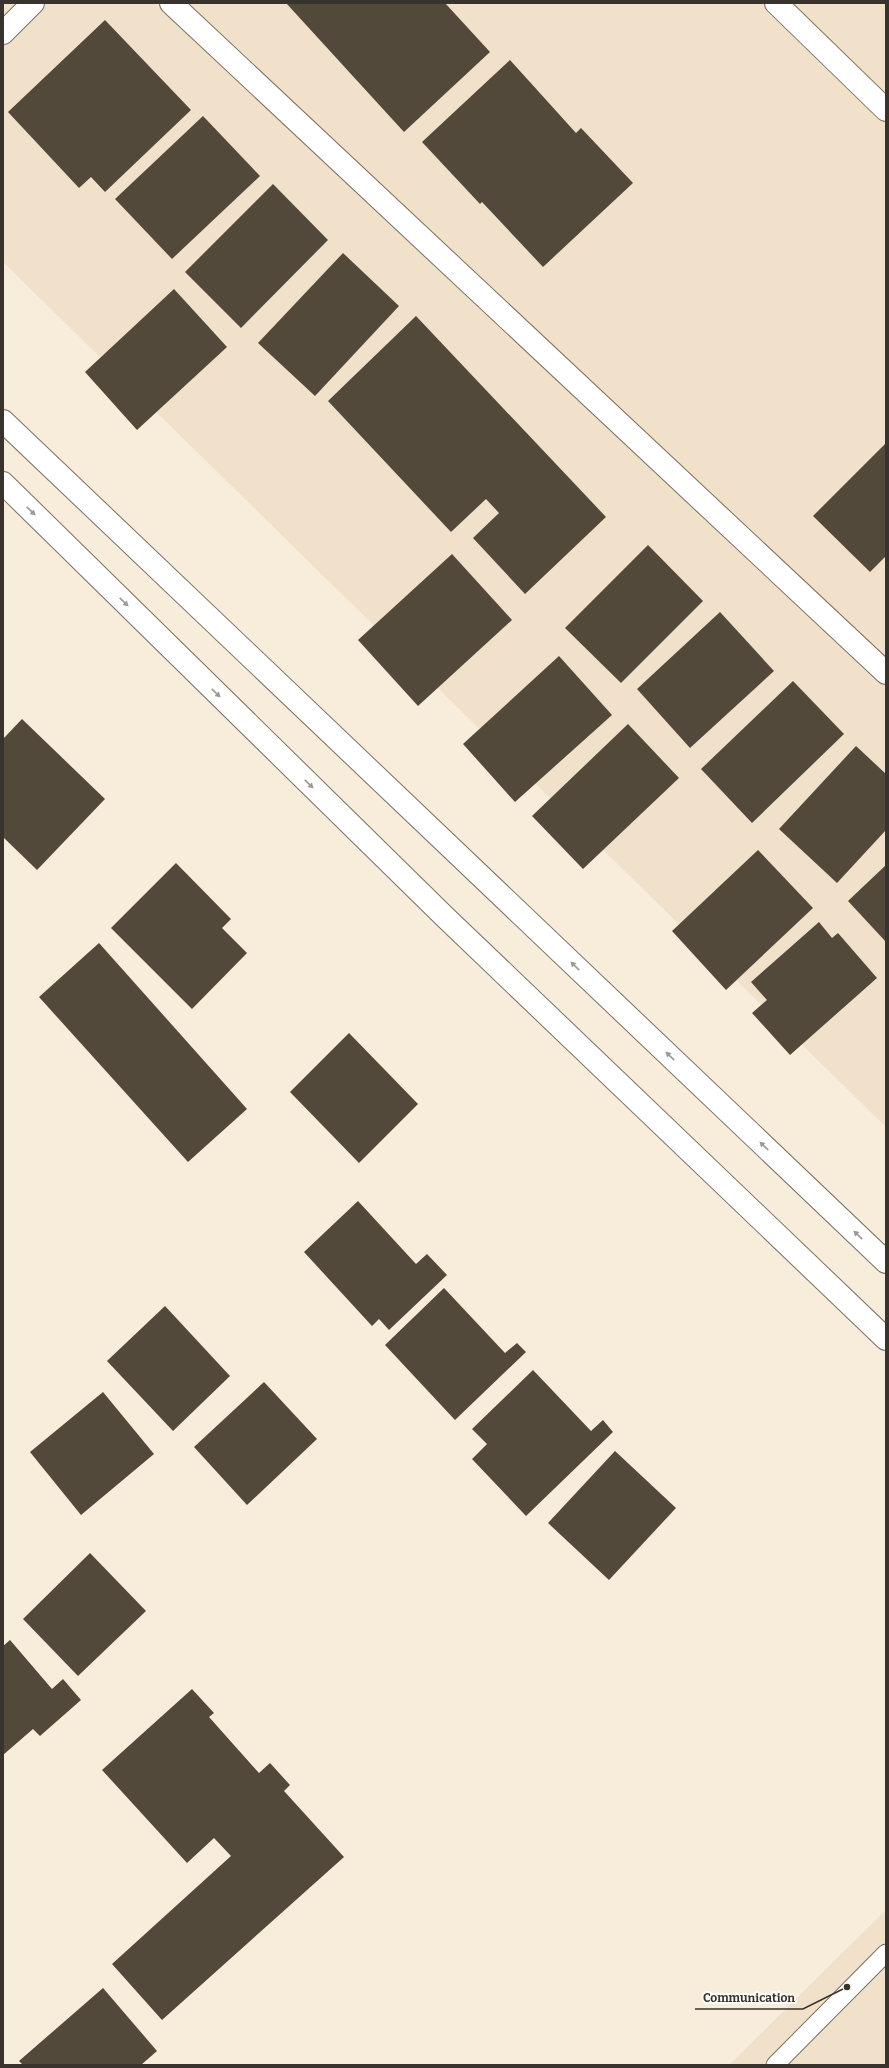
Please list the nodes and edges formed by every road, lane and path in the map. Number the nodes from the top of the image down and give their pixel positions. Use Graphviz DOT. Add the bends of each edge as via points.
graph roads {
  1 [pos="33,3"];
  2 [pos="171,3"];
  3 [pos="776,3"];
  4 [pos="3,33"];
  5 [pos="886,110"];
  6 [pos="3,421"];
  7 [pos="3,483"];
  8 [pos="886,673"];
  9 [pos="886,1262"];
  10 [pos="886,1339"];
  11 [pos="886,1953"];
  12 [pos="775,2065"];
  1 -- 4 [label="street"];
  2 -- 8 [label="street"];
  3 -- 5 [label="street"];
  9 -- 6 [label="street, one-way"];
  7 -- 10 [label="street, one-way" via="439,911"];
  11 -- 12 [label="lane"];
}
